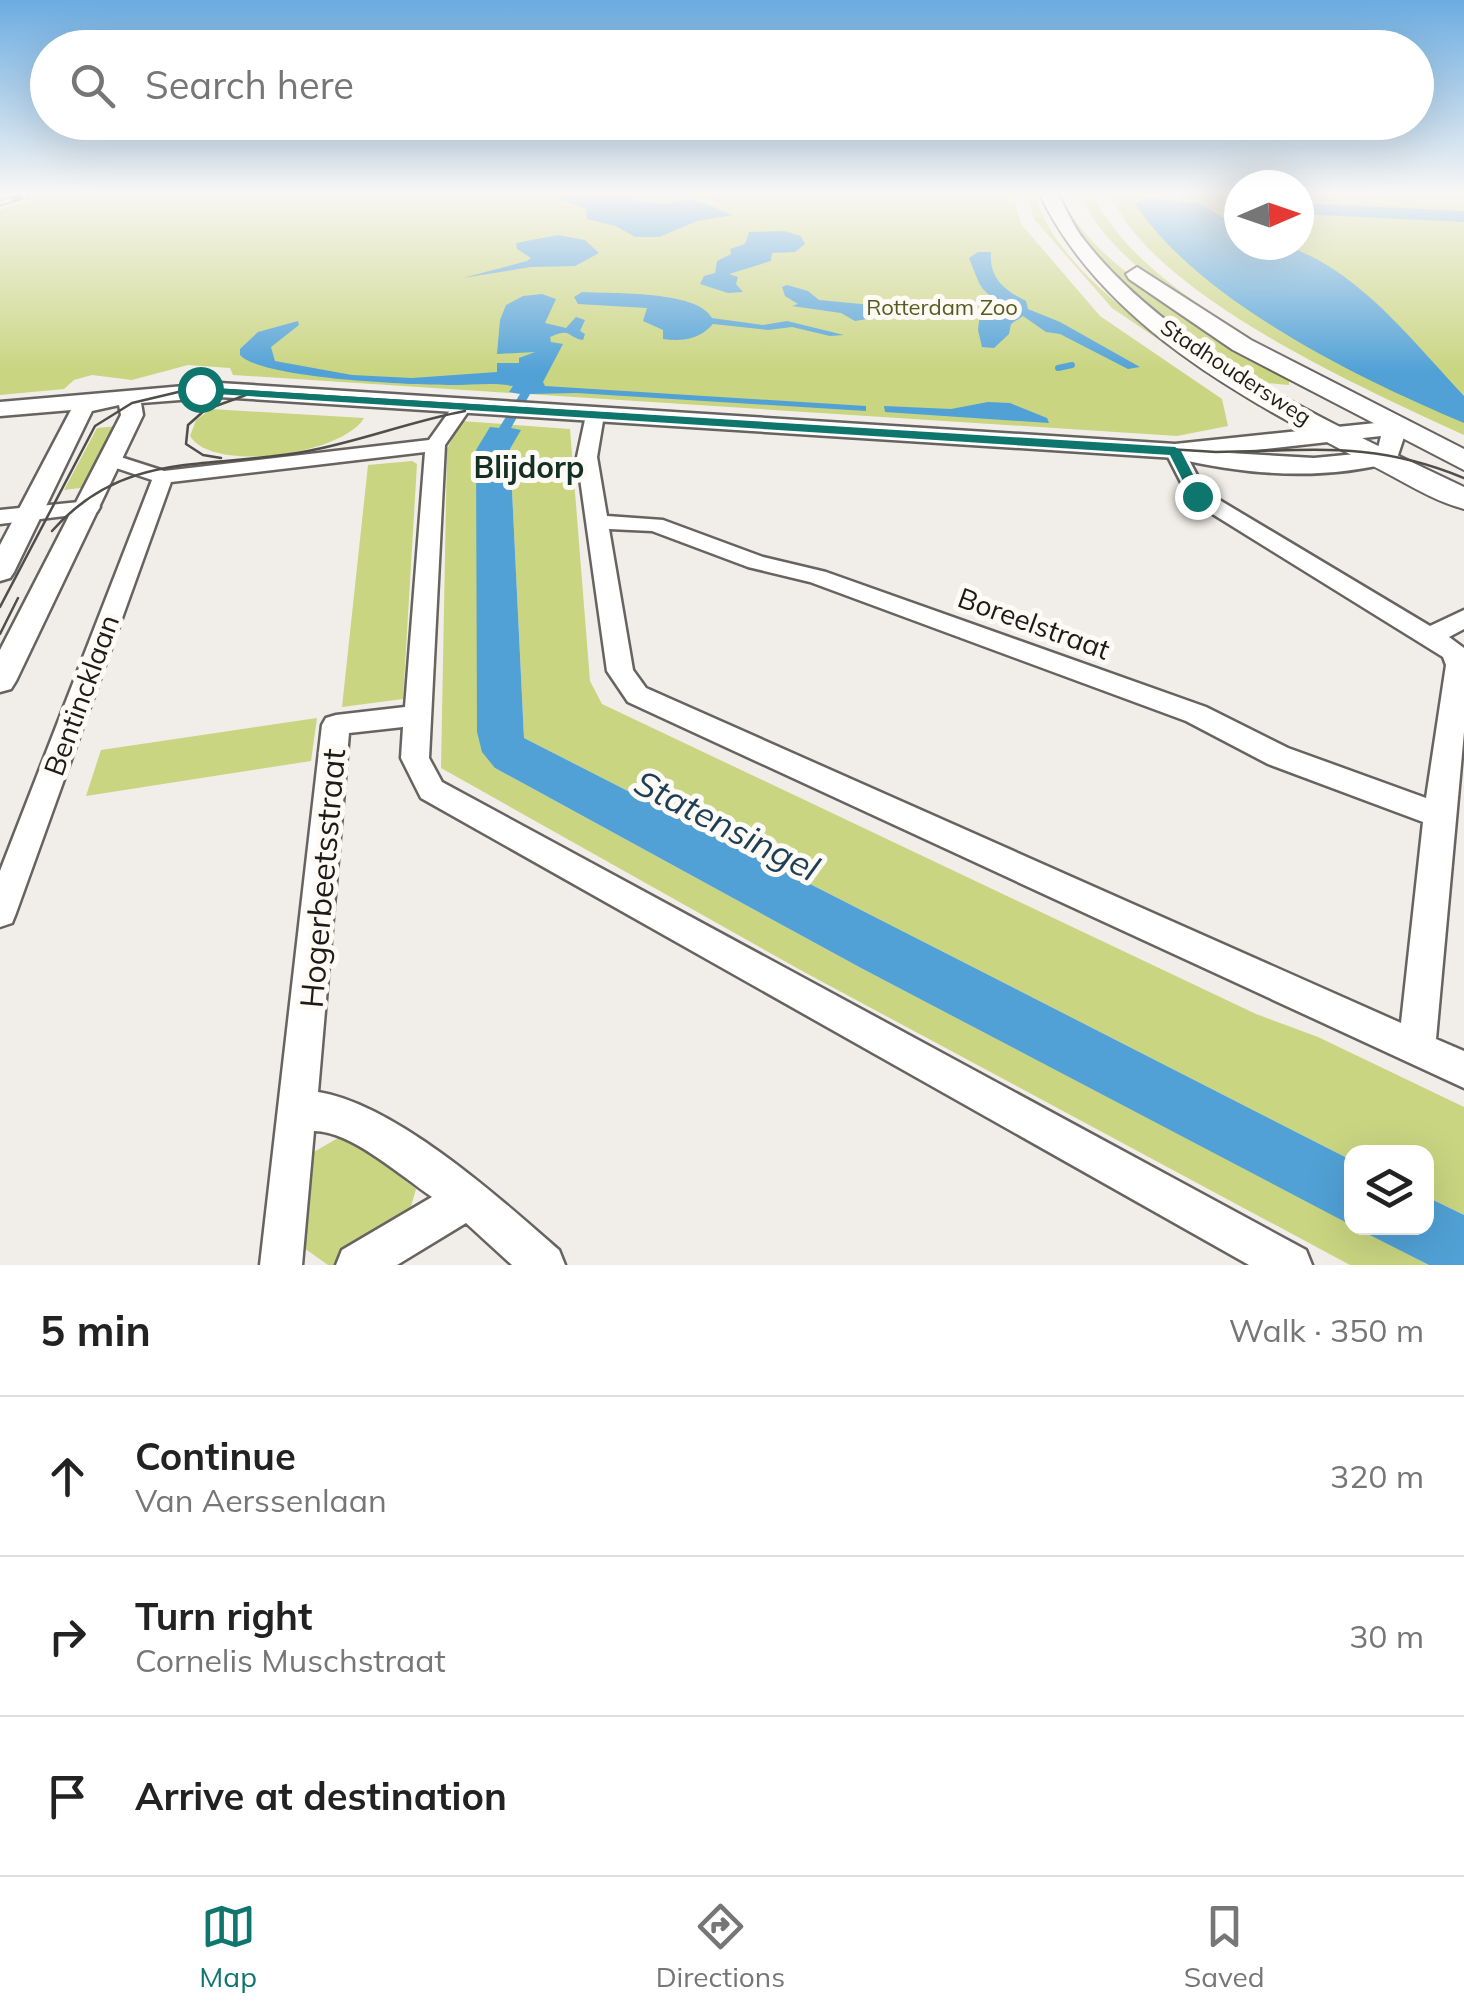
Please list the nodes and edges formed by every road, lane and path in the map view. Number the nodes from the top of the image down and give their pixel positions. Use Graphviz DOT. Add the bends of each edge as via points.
graph roads {
  1 [pos="1085,254"];
  2 [pos="1114,254"];
  3 [pos="1312,384"];
  4 [pos="1257,389"];
  5 [pos="130,399"];
  6 [pos="88,403"];
  7 [pos="473,407"];
  8 [pos="0,411"];
  9 [pos="595,415"];
  10 [pos="1395,428"];
  11 [pos="1329,431"];
  12 [pos="435,444"];
  13 [pos="1175,451"];
  14 [pos="1382,459"];
  15 [pos="112,460"];
  16 [pos="1464,461"];
  17 [pos="163,478"];
  18 [pos="1464,499"];
  19 [pos="88,507"];
  20 [pos="14,516"];
  21 [pos="598,522"];
  22 [pos="0,572"];
  23 [pos="1464,618"];
  24 [pos="1442,644"];
  25 [pos="0,681"];
  26 [pos="419,714"];
  27 [pos="1439,815"];
  28 [pos="0,913"];
  29 [pos="1417,1049"];
  30 [pos="1464,1070"];
  31 [pos="300,1114"];
  32 [pos="469,1198"];
  33 [pos="281,1265"];
  34 [pos="357,1265"];
  35 [pos="544,1265"];
  36 [pos="1291,1265"];
  1 -- 4 [label="main road, Stadhoudersweg" via="1131,301"];
  2 -- 3 [label="main road, Stadhoudersweg" via="1192,314"];
  3 -- 4 [label="main road" via="1286,392"];
  3 -- 10 [label="main road, Stadhoudersweg"];
  4 -- 11 [label="main road, Stadhoudersweg"];
  5 -- 6 [label="street"];
  5 -- 7 [label="street" via="252,394"];
  5 -- 15 [label="street" via="132,415"];
  6 -- 8 [label="street"];
  6 -- 20 [label="street"];
  7 -- 9 [label="street"];
  7 -- 12 [label="street"];
  9 -- 13 [label="street"];
  9 -- 21 [label="street" via="587,457"];
  10 -- 11 [label="street"];
  10 -- 14 [label="street" via="1391,451"];
  10 -- 16 [label="main road, Stadhoudersweg"];
  11 -- 13 [label="street"];
  11 -- 14 [label="main road, Stadhoudersweg"];
  12 -- 17 [label="street"];
  12 -- 26 [label="street"];
  13 -- 14 [label="street" via="1261,464"];
  13 -- 24 [label="street" via="1197,496"];
  14 -- 18 [label="main road, Stadhoudersweg"];
  15 -- 17 [label="street"];
  15 -- 19 [label="street"];
  17 -- 28 [label="street, Bentincklaan"];
  19 -- 20 [label="street"];
  19 -- 25 [label="street"];
  20 -- 22 [label="street"];
  21 -- 27 [label="street, Boreelstraat" via="654,525 818,577 1196,714 1278,756"];
  21 -- 29 [label="street" via="620,672 636,694"];
  23 -- 24 [label="street"];
  24 -- 27 [label="street" via="1459,666"];
  26 -- 31 [label="street, Hogerbeetsstraat" via="336,725"];
  26 -- 36 [label="street" via="416,758 431,790"];
  27 -- 29 [label="street"];
  29 -- 30 [label="street"];
  31 -- 32 [label="street" via="349,1118"];
  31 -- 33 [label="street, Hogerbeetsstraat"];
  32 -- 34 [label="street"];
  32 -- 35 [label="street"];
}
